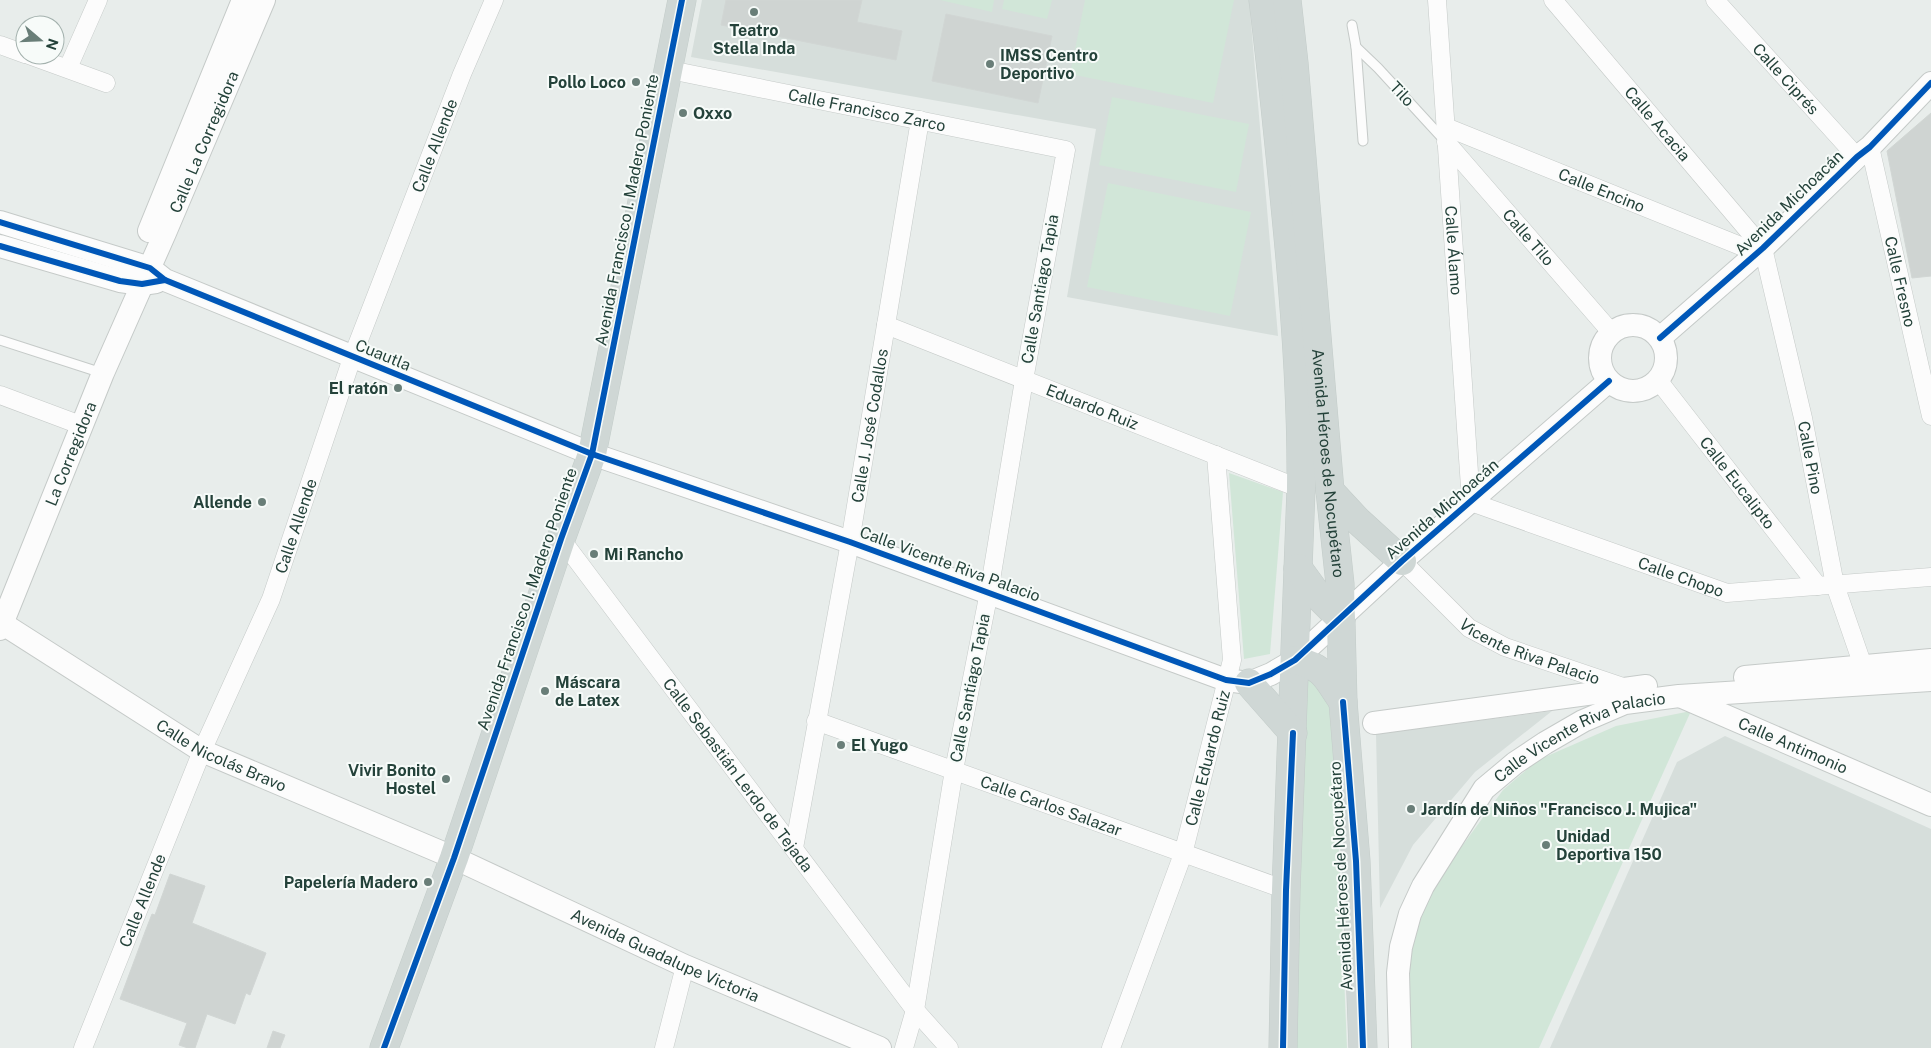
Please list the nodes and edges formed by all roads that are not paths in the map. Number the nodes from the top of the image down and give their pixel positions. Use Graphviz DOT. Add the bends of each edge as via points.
graph roads {
  1 [pos="98,0"];
  2 [pos="243,0"];
  3 [pos="264,0"];
  4 [pos="494,0"];
  5 [pos="682,0"];
  6 [pos="1262,0"];
  7 [pos="1287,0"];
  8 [pos="1437,0"];
  9 [pos="1554,0"];
  10 [pos="1715,0"];
  11 [pos="1352,25"];
  12 [pos="0,45"];
  13 [pos="1356,47"];
  14 [pos="15,50"];
  15 [pos="59,65"];
  16 [pos="68,68"];
  17 [pos="670,70"];
  18 [pos="106,83"];
  19 [pos="1931,83"];
  20 [pos="920,120"];
  21 [pos="1446,134"];
  22 [pos="1363,141"];
  23 [pos="1066,150"];
  24 [pos="1863,152"];
  25 [pos="0,222"];
  26 [pos="0,246"];
  27 [pos="1761,251"];
  28 [pos="145,276"];
  29 [pos="886,325"];
  30 [pos="1611,332"];
  31 [pos="1660,338"];
  32 [pos="0,340"];
  33 [pos="352,358"];
  34 [pos="103,374"];
  35 [pos="1024,380"];
  36 [pos="1658,380"];
  37 [pos="1609,381"];
  38 [pos="0,395"];
  39 [pos="1931,416"];
  40 [pos="83,426"];
  41 [pos="592,454"];
  42 [pos="1216,455"];
  43 [pos="1302,489"];
  44 [pos="1330,492"];
  45 [pos="1471,502"];
  46 [pos="561,538"];
  47 [pos="850,542"];
  48 [pos="1402,561"];
  49 [pos="1298,568"];
  50 [pos="1931,577"];
  51 [pos="1826,585"];
  52 [pos="989,592"];
  53 [pos="1341,619"];
  54 [pos="1,625"];
  55 [pos="1295,660"];
  56 [pos="1931,660"];
  57 [pos="1862,666"];
  58 [pos="1931,680"];
  59 [pos="1237,681"];
  60 [pos="1654,686"];
  61 [pos="1626,688"];
  62 [pos="1679,696"];
  63 [pos="1342,702"];
  64 [pos="816,721"];
  65 [pos="1374,723"];
  66 [pos="1293,733"];
  67 [pos="202,751"];
  68 [pos="954,770"];
  69 [pos="1931,805"];
  70 [pos="794,848"];
  71 [pos="1183,854"];
  72 [pos="454,858"];
  73 [pos="1286,890"];
  74 [pos="685,966"];
  75 [pos="915,1010"];
  76 [pos="83,1048"];
  77 [pos="384,1048"];
  78 [pos="664,1048"];
  79 [pos="880,1048"];
  80 [pos="904,1048"];
  81 [pos="949,1048"];
  82 [pos="1111,1048"];
  83 [pos="1283,1048"];
  84 [pos="1363,1048"];
  85 [pos="1400,1048"];
  1 -- 16 [label="street"];
  2 -- 28 [label="street, Calle La Corregidora" via="154,219"];
  3 -- 28 [label="street, Calle La Corregidora"];
  4 -- 33 [label="street, Calle Allende"];
  5 -- 17 [label="main road, Avenida Francisco I. Madero Poniente"];
  6 -- 43 [label="main road, Avenida Héroes de Nocupétaro" via="1273,81 1296,325"];
  7 -- 44 [label="main road, Avenida Héroes de Nocupétaro"];
  8 -- 21 [label="street, Calle Álamo"];
  9 -- 27 [label="street, Calle Acacia"];
  10 -- 24 [label="street, Calle Ciprés"];
  11 -- 13 [label="lane"];
  12 -- 14 [label="street"];
  13 -- 21 [label="lane, Tilo"];
  13 -- 22 [label="lane"];
  15 -- 16 [label="street"];
  16 -- 18 [label="street"];
  17 -- 20 [label="street, Calle Francisco Zarco"];
  17 -- 41 [label="main road, Avenida Francisco I. Madero Poniente"];
  19 -- 24 [label="street, Avenida Michoacán"];
  20 -- 23 [label="street, Calle Francisco Zarco"];
  20 -- 29 [label="street, Calle J. José Codallos"];
  21 -- 27 [label="street, Calle Encino"];
  21 -- 30 [label="street, Calle Tilo"];
  21 -- 45 [label="street, Calle Álamo"];
  23 -- 35 [label="street, Calle Santiago Tapia"];
  24 -- 27 [label="street, Avenida Michoacán"];
  24 -- 39 [label="street, Calle Fresno"];
  25 -- 28 [label="street, Cuautla"];
  26 -- 28 [label="street, Cuautla" via="120,281"];
  27 -- 31 [label="street, Avenida Michoacán"];
  27 -- 51 [label="street, Calle Pino" via="1803,418"];
  28 -- 33 [label="street, Cuautla"];
  28 -- 34 [label="street, La Corregidora"];
  29 -- 35 [label="street, Eduardo Ruiz"];
  29 -- 47 [label="street, Calle J. José Codallos"];
  30 -- 31 [label="street" via="1626,325 1641,325"];
  30 -- 37 [label="street" via="1604,341 1600,356 1603,372"];
  31 -- 36 [label="street" via="1667,359"];
  32 -- 34 [label="lane"];
  33 -- 41 [label="street, Cuautla"];
  33 -- 67 [label="street, Calle Allende" via="271,599"];
  34 -- 40 [label="street, La Corregidora"];
  35 -- 42 [label="street, Eduardo Ruiz"];
  35 -- 52 [label="street, Calle Santiago Tapia"];
  36 -- 37 [label="street" via="1638,391 1617,388"];
  36 -- 51 [label="street, Calle Eucalipto"];
  37 -- 45 [label="street, Avenida Michoacán"];
  38 -- 40 [label="street"];
  40 -- 54 [label="street, La Corregidora"];
  41 -- 46 [label="main road, Avenida Francisco I. Madero Poniente"];
  41 -- 47 [label="street, Calle Vicente Riva Palacio"];
  42 -- 43 [label="street, Eduardo Ruiz"];
  42 -- 59 [label="street, Calle Eduardo Ruiz" via="1232,660"];
  43 -- 49 [label="main road, Avenida Héroes de Nocupétaro"];
  44 -- 48 [label="main road"];
  44 -- 53 [label="main road, Avenida Héroes de Nocupétaro"];
  45 -- 48 [label="street, Avenida Michoacán"];
  45 -- 51 [label="street, Calle Chopo" via="1727,592"];
  46 -- 70 [label="street, Calle Sebastián Lerdo de Tejada"];
  46 -- 72 [label="main road, Avenida Francisco I. Madero Poniente"];
  47 -- 52 [label="street, Calle Vicente Riva Palacio"];
  47 -- 64 [label="street, Calle J. José Codallos"];
  48 -- 53 [label="street, Avenida Michoacán"];
  48 -- 61 [label="street, Vicente Riva Palacio" via="1469,628 1505,647"];
  49 -- 53 [label="main road"];
  49 -- 55 [label="main road, Avenida Héroes de Nocupétaro"];
  50 -- 51 [label="street, Calle Chopo"];
  51 -- 57 [label="street, Calle Pino"];
  52 -- 59 [label="street, Calle Vicente Riva Palacio"];
  52 -- 68 [label="street, Calle Santiago Tapia"];
  53 -- 55 [label="street, Avenida Michoacán"];
  53 -- 63 [label="main road, Avenida Héroes de Nocupétaro"];
  54 -- 67 [label="street, Calle Nicolás Bravo"];
  55 -- 59 [label="street" via="1271,674"];
  55 -- 63 [label="main road" via="1321,670"];
  55 -- 66 [label="main road, Avenida Héroes de Nocupétaro"];
  56 -- 57 [label="street, Vicente Riva Palacio"];
  57 -- 60 [label="street, Vicente Riva Palacio"];
  58 -- 62 [label="street, Calle Vicente Riva Palacio"];
  59 -- 66 [label="main road"];
  59 -- 71 [label="street, Calle Eduardo Ruiz"];
  60 -- 61 [label="street, Vicente Riva Palacio"];
  60 -- 62 [label="street, Calle Antimonio"];
  61 -- 65 [label="street, Calle Vicente Riva Palacio"];
  62 -- 69 [label="street, Calle Antimonio"];
  62 -- 85 [label="street, Calle Vicente Riva Palacio" via="1625,703 1583,721 1515,763 1484,789 1423,886 1410,914 1400,947 1398,973"];
  63 -- 84 [label="main road, Avenida Héroes de Nocupétaro" via="1356,861"];
  64 -- 68 [label="street, Calle Carlos Salazar"];
  64 -- 70 [label="street, Calle J. José Codallos"];
  66 -- 73 [label="main road, Avenida Héroes de Nocupétaro"];
  67 -- 72 [label="street, Calle Nicolás Bravo"];
  67 -- 76 [label="street, Calle Allende"];
  68 -- 71 [label="street, Calle Carlos Salazar"];
  68 -- 75 [label="street, Calle Santiago Tapia"];
  70 -- 75 [label="street, Calle Sebastián Lerdo de Tejada"];
  71 -- 73 [label="street, Calle Carlos Salazar"];
  71 -- 82 [label="street, Calle Eduardo Ruiz"];
  72 -- 74 [label="street, Avenida Guadalupe Victoria"];
  72 -- 77 [label="main road, Avenida Francisco I. Madero Poniente"];
  73 -- 83 [label="main road, Avenida Héroes de Nocupétaro"];
  74 -- 78 [label="street"];
  74 -- 79 [label="street, Avenida Guadalupe Victoria"];
  75 -- 80 [label="street, Calle Santiago Tapia"];
  75 -- 81 [label="street"];
}
